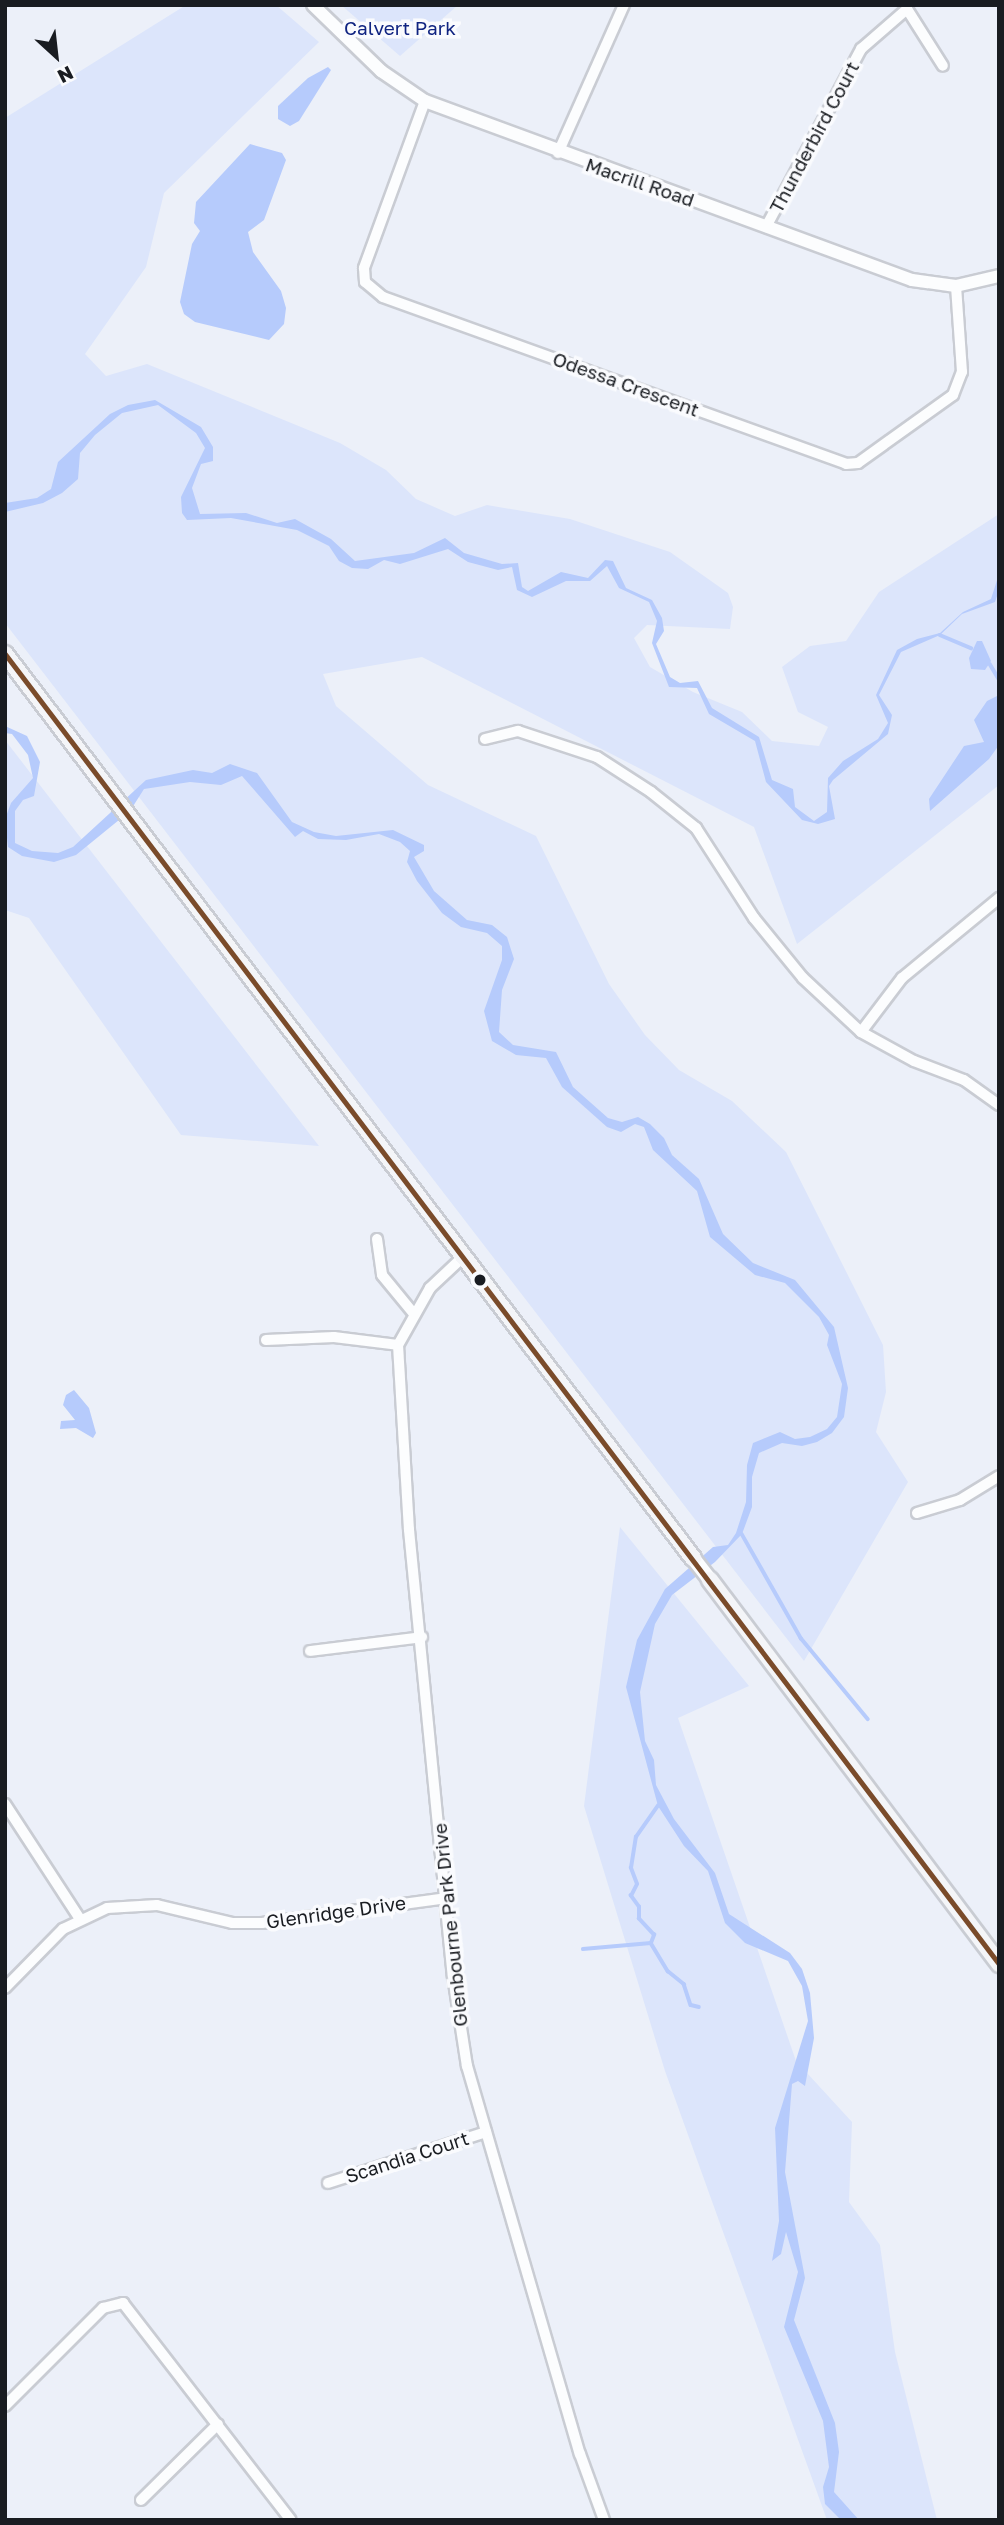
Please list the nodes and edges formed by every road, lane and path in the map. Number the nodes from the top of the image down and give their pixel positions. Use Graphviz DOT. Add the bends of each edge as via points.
graph roads {
  1 [pos="313,5"];
  2 [pos="624,5"];
  3 [pos="943,66"];
  4 [pos="425,101"];
  5 [pos="558,153"];
  6 [pos="766,227"];
  7 [pos="999,276"];
  8 [pos="956,286"];
  9 [pos="5,654"];
  10 [pos="485,739"];
  11 [pos="999,898"];
  12 [pos="861,1032"];
  13 [pos="999,1105"];
  14 [pos="377,1239"];
  15 [pos="464,1256"];
  16 [pos="414,1314"];
  17 [pos="265,1340"];
  18 [pos="398,1345"];
  19 [pos="999,1476"];
  20 [pos="917,1513"];
  21 [pos="693,1558"];
  22 [pos="710,1580"];
  23 [pos="422,1637"];
  24 [pos="310,1651"];
  25 [pos="5,1804"];
  26 [pos="447,1898"];
  27 [pos="80,1919"];
  28 [pos="999,1964"];
  29 [pos="5,1988"];
  30 [pos="486,2132"];
  31 [pos="328,2183"];
  32 [pos="5,2406"];
  33 [pos="218,2424"];
  34 [pos="141,2500"];
  35 [pos="291,2520"];
  36 [pos="604,2520"];
  1 -- 4 [label="street, Macrill Road" via="381,71"];
  2 -- 5 [label="street"];
  3 -- 6 [label="street, Thunderbird Court" via="907,9 861,49"];
  4 -- 5 [label="street, Macrill Road"];
  4 -- 8 [label="street, Odessa Crescent" via="364,268 365,282 383,297 846,464 858,463 953,395 962,372"];
  5 -- 6 [label="street, Macrill Road"];
  6 -- 8 [label="street, Macrill Road" via="912,280"];
  7 -- 8 [label="street, Macrill Road"];
  9 -- 15 [label="main road"];
  10 -- 12 [label="street" via="518,731 597,757 651,792 696,828 754,918 803,978"];
  11 -- 12 [label="street" via="902,978"];
  12 -- 13 [label="street" via="914,1061 964,1080"];
  14 -- 16 [label="street" via="382,1275"];
  15 -- 16 [label="street" via="438,1277"];
  15 -- 21 [label="main road"];
  16 -- 18 [label="street"];
  17 -- 18 [label="street" via="334,1338"];
  18 -- 23 [label="street, Glenbourne Park Drive" via="409,1530"];
  19 -- 20 [label="street" via="960,1500"];
  21 -- 22 [label="main road"];
  22 -- 28 [label="main road"];
  23 -- 24 [label="street"];
  23 -- 26 [label="street, Glenbourne Park Drive"];
  25 -- 27 [label="street"];
  26 -- 27 [label="street, Glenridge Drive" via="262,1923 232,1923 157,1905 107,1908"];
  26 -- 30 [label="street, Glenbourne Park Drive" via="459,2029"];
  27 -- 29 [label="street, Glenridge Drive"];
  30 -- 31 [label="street, Scandia Court"];
  30 -- 36 [label="street, Glenbourne Park Drive"];
  32 -- 33 [label="street" via="103,2308 116,2302 132,2311"];
  33 -- 34 [label="street"];
  33 -- 35 [label="street"];
}
